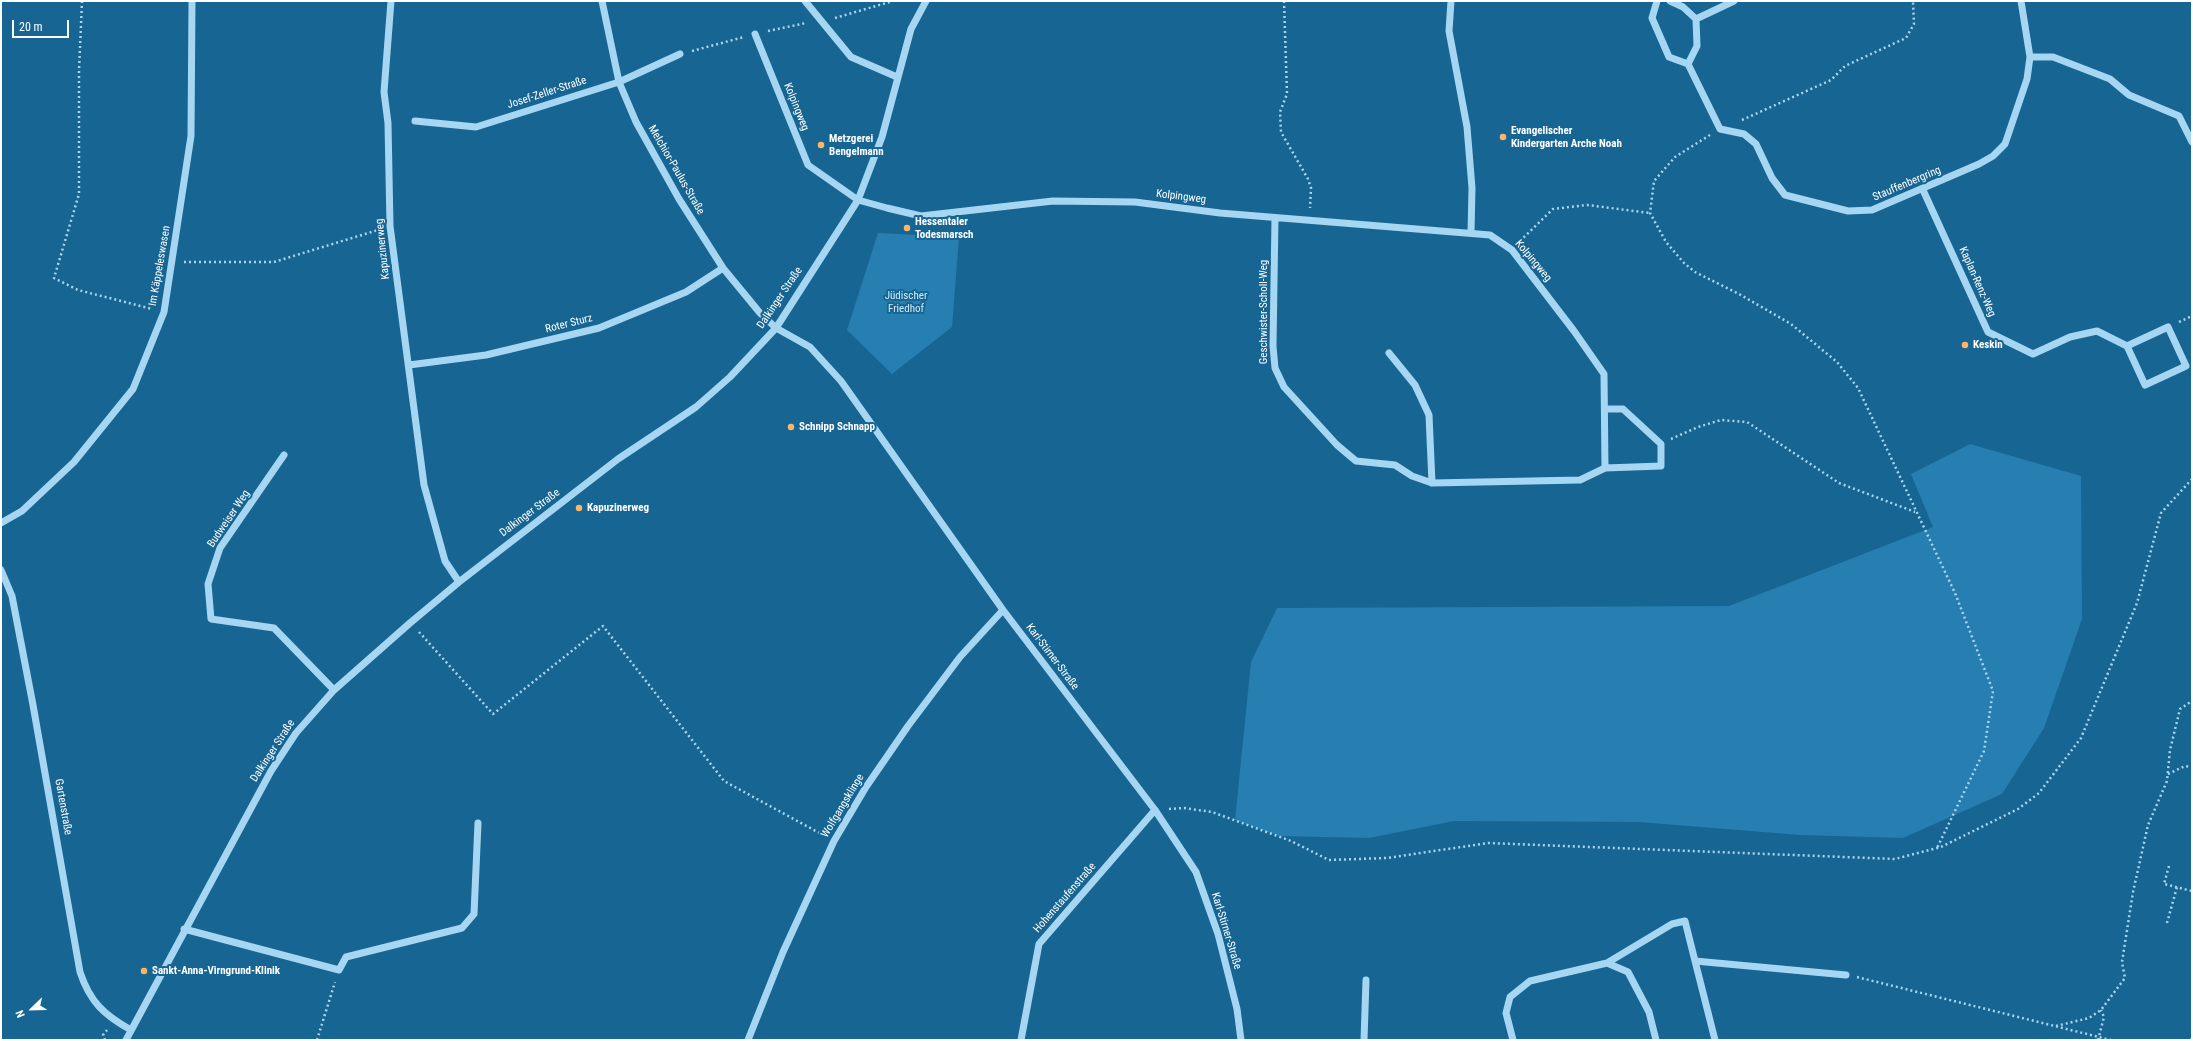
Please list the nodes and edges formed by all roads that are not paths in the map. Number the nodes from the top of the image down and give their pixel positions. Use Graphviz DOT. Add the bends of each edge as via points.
graph roads {
  1 [pos="192,1"];
  2 [pos="391,1"];
  3 [pos="602,1"];
  4 [pos="804,1"];
  5 [pos="926,1"];
  6 [pos="1451,1"];
  7 [pos="1657,1"];
  8 [pos="1670,1"];
  9 [pos="1734,1"];
  10 [pos="2021,1"];
  11 [pos="1696,19"];
  12 [pos="755,34"];
  13 [pos="680,54"];
  14 [pos="2030,56"];
  15 [pos="1688,64"];
  16 [pos="897,77"];
  17 [pos="619,82"];
  18 [pos="415,121"];
  19 [pos="2192,142"];
  20 [pos="1923,190"];
  21 [pos="858,200"];
  22 [pos="1275,218"];
  23 [pos="1471,232"];
  24 [pos="723,268"];
  25 [pos="776,328"];
  26 [pos="2127,346"];
  27 [pos="1389,353"];
  28 [pos="409,365"];
  29 [pos="1605,409"];
  30 [pos="284,455"];
  31 [pos="1605,468"];
  32 [pos="1432,482"];
  33 [pos="1,523"];
  34 [pos="1,570"];
  35 [pos="458,582"];
  36 [pos="1003,610"];
  37 [pos="334,690"];
  38 [pos="1155,810"];
  39 [pos="478,823"];
  40 [pos="184,929"];
  41 [pos="1695,961"];
  42 [pos="1607,963"];
  43 [pos="1846,975"];
  44 [pos="1366,980"];
  45 [pos="131,1030"];
  46 [pos="126,1040"];
  47 [pos="748,1040"];
  48 [pos="1021,1040"];
  49 [pos="1242,1040"];
  50 [pos="1364,1040"];
  51 [pos="1513,1040"];
  52 [pos="1656,1040"];
  53 [pos="1715,1040"];
  1 -- 33 [label="street, Im Käppeleswasen" via="191,136 164,312 133,389 74,462 22,511"];
  2 -- 28 [label="street, Kapuzinerweg" via="384,92 388,123 390,226"];
  3 -- 17 [label="street, Melchior-Paulus-Straße"];
  4 -- 16 [label="street" via="851,57"];
  5 -- 16 [label="street, Dalkinger Straße" via="911,29"];
  6 -- 23 [label="street" via="1449,31 1467,127 1472,188"];
  7 -- 15 [label="street" via="1652,18 1669,57"];
  8 -- 11 [label="street" via="1683,7"];
  9 -- 11 [label="street"];
  10 -- 14 [label="street, Stauffenbergring"];
  11 -- 15 [label="street" via="1697,46"];
  12 -- 21 [label="street, Kolpingweg" via="808,165"];
  13 -- 17 [label="street, Josef-Zeller-Straße"];
  14 -- 19 [label="street" via="2053,57 2110,79 2129,95 2179,116"];
  14 -- 20 [label="street, Stauffenbergring" via="2027,79 2005,144 1993,156"];
  15 -- 20 [label="street, Stauffenbergring" via="1720,129 1744,134 1756,144 1772,178 1785,195 1854,211 1872,210"];
  16 -- 21 [label="street, Dalkinger Straße" via="882,137"];
  17 -- 18 [label="street, Josef-Zeller-Straße" via="476,127"];
  17 -- 24 [label="street, Melchior-Paulus-Straße" via="636,122 679,199"];
  20 -- 26 [label="street, Kaplan-Renz-Weg" via="1988,332 2032,354 2070,337 2097,331"];
  21 -- 22 [label="street, Kolpingweg" via="921,216 1061,202 1135,202"];
  21 -- 25 [label="street, Dalkinger Straße"];
  22 -- 23 [label="street, Kolpingweg"];
  22 -- 32 [label="street, Geschwister-Scholl-Weg" via="1273,346 1275,368 1284,387 1337,445 1356,461 1394,465 1412,476"];
  23 -- 29 [label="street, Kolpingweg" via="1490,235 1512,250 1574,331 1604,374"];
  24 -- 25 [label="street, Melchior-Paulus-Straße" via="760,313"];
  24 -- 28 [label="street, Roter Sturz" via="686,292 599,328 486,355"];
  25 -- 35 [label="street, Dalkinger Straße" via="730,377 696,408 618,459"];
  25 -- 36 [label="street, Karl-Stirner-Straße" via="810,347 841,381"];
  26 -- 26 [label="street" via="2168,328 2186,366 2145,385"];
  27 -- 32 [label="street" via="1415,386 1429,415"];
  28 -- 35 [label="street, Kapuzinerweg" via="424,485 445,561"];
  29 -- 31 [label="street, Kolpingweg"];
  29 -- 31 [label="street" via="1623,409 1661,444 1661,466"];
  30 -- 37 [label="street, Budweiser Weg" via="220,548 208,584 211,618 274,628"];
  31 -- 32 [label="street, Geschwister-Scholl-Weg" via="1580,480"];
  34 -- 45 [label="street, Gartenstraße" via="12,596 80,972 85,987 102,1012"];
  35 -- 37 [label="street, Dalkinger Straße"];
  36 -- 38 [label="street, Karl-Stirner-Straße"];
  36 -- 47 [label="street, Wolfgangsklinge" via="960,657 866,787 834,842 783,952"];
  37 -- 40 [label="street, Dalkinger Straße" via="296,733 271,771"];
  38 -- 48 [label="street, Hohenstaufenstraße" via="1039,944"];
  38 -- 49 [label="street, Karl-Stirner-Straße" via="1196,872 1218,934"];
  39 -- 40 [label="street" via="474,914 462,928 346,957 339,970"];
  40 -- 45 [label="street, Dalkinger Straße"];
  41 -- 42 [label="street" via="1685,921 1672,924"];
  41 -- 43 [label="street"];
  41 -- 53 [label="street"];
  42 -- 51 [label="street" via="1530,981 1510,997 1506,1013"];
  42 -- 52 [label="street" via="1628,972 1649,1012"];
  44 -- 50 [label="street"];
  45 -- 46 [label="street, Dalkinger Straße"];
}
